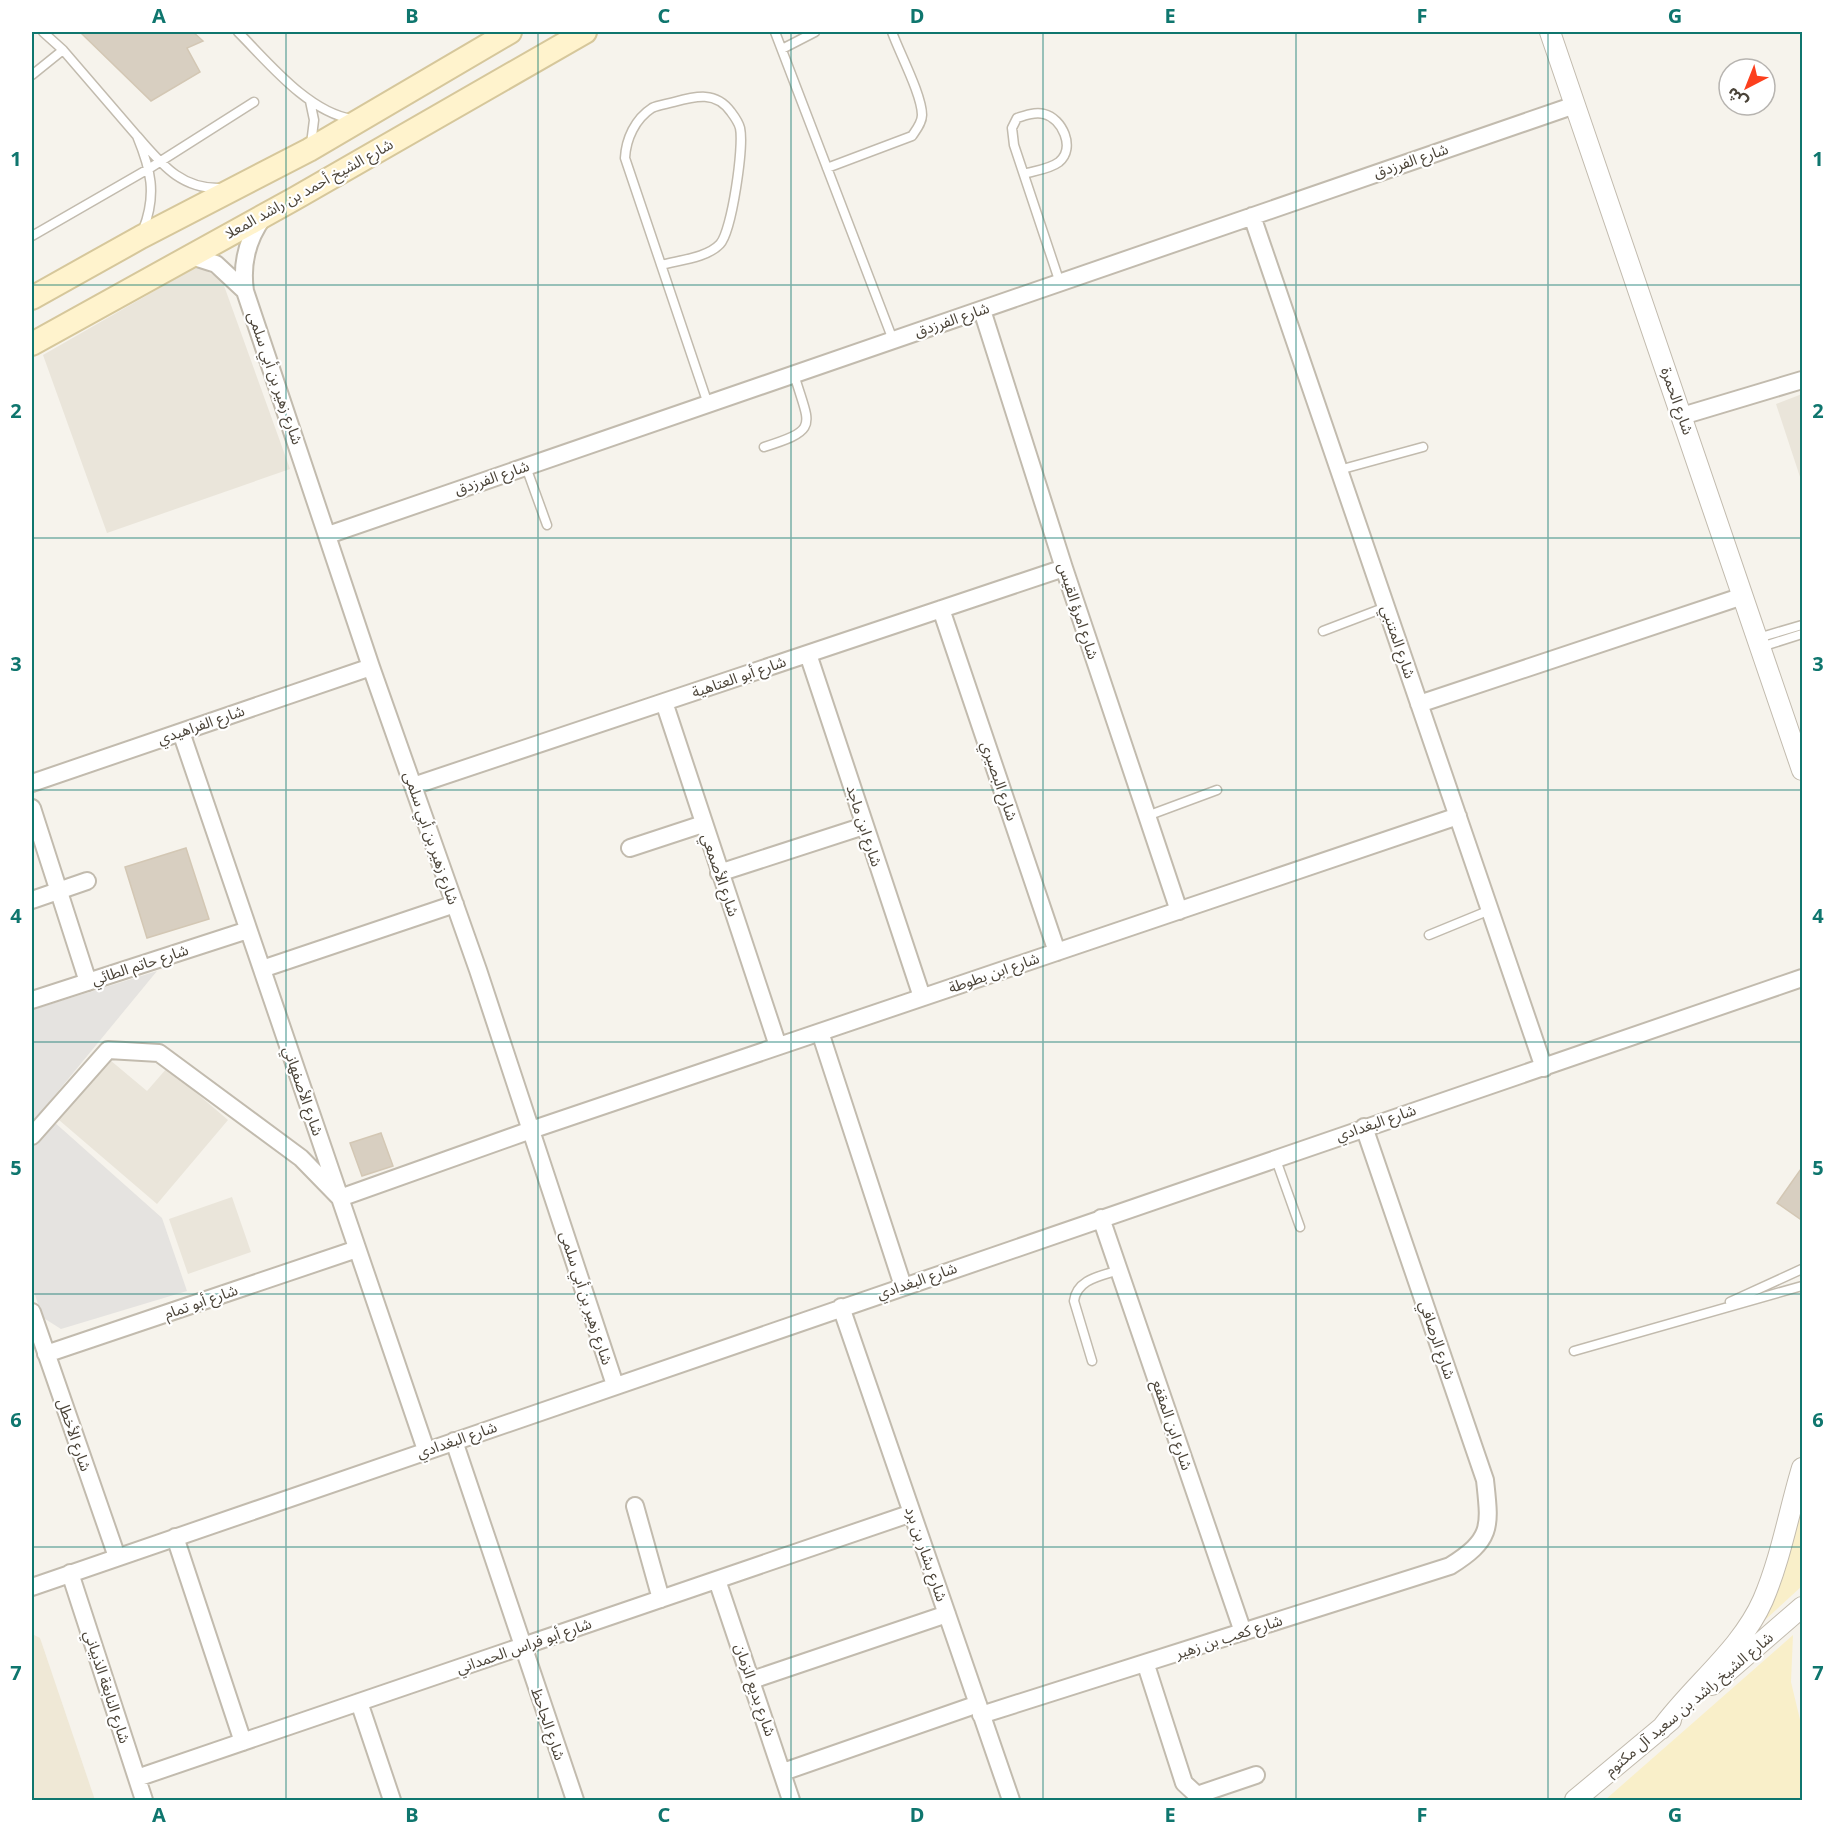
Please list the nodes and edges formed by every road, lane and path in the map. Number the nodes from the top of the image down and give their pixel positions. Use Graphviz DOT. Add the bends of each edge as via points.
graph roads {
  1 [pos="43,32"];
  2 [pos="238,32"];
  3 [pos="510,32"];
  4 [pos="585,32"];
  5 [pos="775,32"];
  6 [pos="816,32"];
  7 [pos="892,32"];
  8 [pos="1550,32"];
  9 [pos="782,49"];
  10 [pos="63,50"];
  11 [pos="32,75"];
  12 [pos="310,101"];
  13 [pos="254,102"];
  14 [pos="1575,105"];
  15 [pos="360,120"];
  16 [pos="137,136"];
  17 [pos="309,150"];
  18 [pos="159,161"];
  19 [pos="150,168"];
  20 [pos="827,168"];
  21 [pos="1024,174"];
  22 [pos="235,188"];
  23 [pos="266,214"];
  24 [pos="1252,216"];
  25 [pos="32,236"];
  26 [pos="141,237"];
  27 [pos="191,256"];
  28 [pos="661,266"];
  29 [pos="1060,283"];
  30 [pos="245,291"];
  31 [pos="32,298"];
  32 [pos="982,309"];
  33 [pos="893,340"];
  34 [pos="32,344"];
  35 [pos="794,374"];
  36 [pos="1803,380"];
  37 [pos="708,404"];
  38 [pos="1682,416"];
  39 [pos="764,447"];
  40 [pos="1423,447"];
  41 [pos="526,467"];
  42 [pos="1339,470"];
  43 [pos="548,525"];
  44 [pos="328,535"];
  45 [pos="1064,568"];
  46 [pos="1743,596"];
  47 [pos="1386,607"];
  48 [pos="941,609"];
  49 [pos="1803,625"];
  50 [pos="1323,632"];
  51 [pos="1803,634"];
  52 [pos="1759,643"];
  53 [pos="808,654"];
  54 [pos="371,667"];
  55 [pos="664,702"];
  56 [pos="1419,704"];
  57 [pos="181,732"];
  58 [pos="1799,747"];
  59 [pos="1803,770"];
  60 [pos="32,783"];
  61 [pos="413,786"];
  62 [pos="1217,790"];
  63 [pos="32,808"];
  64 [pos="1147,816"];
  65 [pos="1458,816"];
  66 [pos="703,824"];
  67 [pos="864,826"];
  68 [pos="630,848"];
  69 [pos="719,873"];
  70 [pos="87,881"];
  71 [pos="58,891"];
  72 [pos="32,900"];
  73 [pos="455,904"];
  74 [pos="1490,910"];
  75 [pos="1179,911"];
  76 [pos="248,930"];
  77 [pos="1429,934"];
  78 [pos="1057,952"];
  79 [pos="262,969"];
  80 [pos="1803,978"];
  81 [pos="88,982"];
  82 [pos="922,997"];
  83 [pos="32,1000"];
  84 [pos="820,1032"];
  85 [pos="778,1046"];
  86 [pos="1544,1068"];
  87 [pos="1364,1127"];
  88 [pos="531,1130"];
  89 [pos="32,1136"];
  90 [pos="1275,1157"];
  91 [pos="340,1198"];
  92 [pos="1101,1218"];
  93 [pos="1300,1227"];
  94 [pos="357,1249"];
  95 [pos="1803,1269"];
  96 [pos="1119,1270"];
  97 [pos="903,1286"];
  98 [pos="1803,1286"];
  99 [pos="841,1307"];
  100 [pos="32,1312"];
  101 [pos="1708,1312"];
  102 [pos="1575,1351"];
  103 [pos="46,1354"];
  104 [pos="1092,1361"];
  105 [pos="615,1385"];
  106 [pos="454,1441"];
  107 [pos="426,1450"];
  108 [pos="1803,1468"];
  109 [pos="635,1506"];
  110 [pos="912,1513"];
  111 [pos="175,1537"];
  112 [pos="1473,1552"];
  113 [pos="117,1557"];
  114 [pos="70,1574"];
  115 [pos="717,1580"];
  116 [pos="32,1587"];
  117 [pos="661,1599"];
  118 [pos="1803,1606"];
  119 [pos="947,1614"];
  120 [pos="1243,1632"];
  121 [pos="522,1647"];
  122 [pos="1146,1665"];
  123 [pos="752,1680"];
  124 [pos="359,1702"];
  125 [pos="980,1710"];
  126 [pos="1661,1728"];
  127 [pos="243,1742"];
  128 [pos="783,1772"];
  129 [pos="1256,1775"];
  130 [pos="137,1778"];
  131 [pos="1193,1799"];
  132 [pos="144,1800"];
  133 [pos="392,1800"];
  134 [pos="575,1800"];
  135 [pos="791,1800"];
  136 [pos="1011,1800"];
  137 [pos="1575,1800"];
  1 -- 10 [label="lane"];
  2 -- 12 [label="lane"];
  3 -- 15 [label="main road"];
  4 -- 23 [label="main road, شارع الشيخ أحمد بن راشد المعلا"];
  5 -- 9 [label="lane"];
  6 -- 9 [label="lane"];
  7 -- 20 [label="lane" via="919,103 922,117 917,128 912,136"];
  8 -- 14 [label="street, شارع الحمرة"];
  9 -- 20 [label="lane"];
  10 -- 11 [label="lane"];
  10 -- 16 [label="lane"];
  12 -- 15 [label="lane" via="329,112"];
  12 -- 17 [label="lane" via="314,120"];
  13 -- 18 [label="lane"];
  14 -- 24 [label="street, شارع الفرزدق"];
  14 -- 38 [label="street, شارع الحمرة"];
  15 -- 17 [label="main road"];
  16 -- 18 [label="lane"];
  16 -- 19 [label="lane"];
  17 -- 22 [label="main road"];
  18 -- 19 [label="lane"];
  18 -- 22 [label="lane" via="182,180 202,188"];
  19 -- 25 [label="lane"];
  19 -- 26 [label="lane" via="151,196"];
  20 -- 33 [label="lane"];
  21 -- 21 [label="lane" via="1012,128 1017,118 1036,112 1047,114 1067,137 1066,152 1060,161"];
  21 -- 29 [label="lane"];
  22 -- 26 [label="main road"];
  23 -- 27 [label="main road, شارع الشيخ أحمد بن راشد المعلا"];
  23 -- 30 [label="street, شارع زهير بن أبي سلمى" via="246,250"];
  24 -- 29 [label="street, شارع الفرزدق"];
  24 -- 42 [label="street, شارع المتنبي"];
  26 -- 31 [label="main road"];
  27 -- 30 [label="street, شارع زهير بن أبي سلمى" via="216,264"];
  27 -- 34 [label="main road, شارع الشيخ أحمد بن راشد المعلا"];
  28 -- 28 [label="lane" via="624,158 625,144 634,126 652,108 701,95 719,100 740,128 737,182 727,234 707,253"];
  28 -- 37 [label="lane"];
  29 -- 32 [label="street, شارع الفرزدق"];
  30 -- 44 [label="street, شارع زهير بن أبي سلمى"];
  32 -- 33 [label="street, شارع الفرزدق"];
  32 -- 45 [label="street, شارع امرؤ القيس"];
  33 -- 35 [label="street, شارع الفرزدق"];
  35 -- 37 [label="street, شارع الفرزدق"];
  35 -- 39 [label="lane" via="807,419 804,431"];
  36 -- 38 [label="street"];
  37 -- 41 [label="street, شارع الفرزدق"];
  38 -- 46 [label="street, شارع الحمرة"];
  40 -- 42 [label="lane"];
  41 -- 43 [label="lane"];
  41 -- 44 [label="street, شارع الفرزدق"];
  42 -- 47 [label="street, شارع المتنبي"];
  44 -- 54 [label="street, شارع زهير بن أبي سلمى"];
  45 -- 48 [label="street, شارع أبو العتاهية"];
  45 -- 64 [label="street, شارع امرؤ القيس"];
  46 -- 52 [label="street, شارع الحمرة"];
  46 -- 56 [label="street"];
  47 -- 50 [label="lane"];
  47 -- 56 [label="street, شارع المتنبي"];
  48 -- 53 [label="street, شارع أبو العتاهية"];
  48 -- 78 [label="street, شارع البصيري"];
  49 -- 52 [label="lane"];
  51 -- 52 [label="lane"];
  52 -- 58 [label="street, شارع الحمرة"];
  53 -- 55 [label="street, شارع أبو العتاهية"];
  53 -- 67 [label="street, شارع ابن ماجد"];
  54 -- 57 [label="street, شارع الفراهيدي"];
  54 -- 61 [label="street, شارع زهير بن أبي سلمى"];
  55 -- 61 [label="street, شارع أبو العتاهية"];
  55 -- 66 [label="street, شارع الأصمعي"];
  56 -- 65 [label="street, شارع المتنبي"];
  57 -- 60 [label="street, شارع الفراهيدي"];
  57 -- 76 [label="street, شارع الأصفهاني"];
  58 -- 59 [label="street, شارع الحمرة"];
  61 -- 73 [label="street, شارع زهير بن أبي سلمى"];
  62 -- 64 [label="lane"];
  63 -- 71 [label="street"];
  64 -- 75 [label="street, شارع امرؤ القيس"];
  65 -- 74 [label="street, شارع المتنبي"];
  65 -- 75 [label="street, شارع ابن بطوطة"];
  66 -- 68 [label="street"];
  66 -- 69 [label="street, شارع الأصمعي"];
  67 -- 69 [label="street"];
  67 -- 82 [label="street, شارع ابن ماجد"];
  69 -- 85 [label="street, شارع الأصمعي"];
  70 -- 71 [label="street"];
  71 -- 72 [label="street"];
  71 -- 81 [label="street"];
  73 -- 79 [label="street"];
  73 -- 88 [label="street, شارع زهير بن أبي سلمى"];
  74 -- 77 [label="lane"];
  74 -- 86 [label="street, شارع المتنبي"];
  75 -- 78 [label="street, شارع ابن بطوطة"];
  76 -- 79 [label="street, شارع الأصفهاني"];
  76 -- 81 [label="street, شارع حاتم الطائي"];
  78 -- 82 [label="street, شارع ابن بطوطة"];
  79 -- 91 [label="street, شارع الأصفهاني"];
  80 -- 86 [label="street, شارع البغدادي"];
  81 -- 83 [label="street, شارع حاتم الطائي"];
  82 -- 84 [label="street, شارع ابن بطوطة"];
  84 -- 85 [label="street, شارع ابن بطوطة"];
  84 -- 97 [label="street"];
  85 -- 88 [label="street, شارع ابن بطوطة"];
  86 -- 87 [label="street, شارع البغدادي"];
  87 -- 90 [label="street, شارع البغدادي"];
  87 -- 112 [label="street, شارع الرصافي" via="1485,1480 1487,1526"];
  88 -- 91 [label="street, شارع ابن بطوطة"];
  88 -- 105 [label="street, شارع زهير بن أبي سلمى"];
  89 -- 91 [label="street" via="108,1050 159,1053 301,1158"];
  90 -- 92 [label="street, شارع البغدادي"];
  90 -- 93 [label="lane"];
  91 -- 94 [label="street, شارع الأصفهاني"];
  92 -- 96 [label="street, شارع ابن المقفع"];
  92 -- 97 [label="street, شارع البغدادي"];
  94 -- 103 [label="street, شارع أبو تمام"];
  94 -- 107 [label="street, شارع الأصفهاني"];
  95 -- 101 [label="lane"];
  96 -- 104 [label="lane" via="1087,1281 1075,1294"];
  96 -- 120 [label="street, شارع ابن المقفع"];
  97 -- 99 [label="street, شارع البغدادي"];
  98 -- 101 [label="lane"];
  99 -- 105 [label="street, شارع البغدادي"];
  99 -- 110 [label="street, شارع بشار بن برد"];
  100 -- 103 [label="street, شارع الأخطل"];
  101 -- 102 [label="lane"];
  103 -- 113 [label="street, شارع الأخطل"];
  105 -- 106 [label="street, شارع البغدادي"];
  106 -- 107 [label="street, شارع البغدادي"];
  106 -- 121 [label="street, شارع الجاحظ"];
  107 -- 111 [label="street, شارع البغدادي"];
  108 -- 126 [label="street" via="1763,1600 1736,1644"];
  109 -- 117 [label="street"];
  110 -- 115 [label="street, شارع أبو فراس الحمداني"];
  110 -- 119 [label="street, شارع بشار بن برد"];
  111 -- 113 [label="street, شارع البغدادي"];
  111 -- 127 [label="street"];
  112 -- 120 [label="street, شارع كعب بن زهير" via="1450,1566"];
  113 -- 114 [label="street, شارع البغدادي"];
  114 -- 116 [label="street, شارع البغدادي"];
  114 -- 130 [label="street, شارع النابغة الذبياني"];
  115 -- 117 [label="street, شارع أبو فراس الحمداني"];
  115 -- 123 [label="street, شارع بديع الزمان"];
  117 -- 121 [label="street, شارع أبو فراس الحمداني"];
  118 -- 126 [label="street, شارع الشيخ راشد بن سعيد آل مكتوم"];
  119 -- 123 [label="street"];
  119 -- 125 [label="street, شارع بشار بن برد"];
  120 -- 122 [label="street, شارع كعب بن زهير"];
  121 -- 124 [label="street, شارع أبو فراس الحمداني"];
  121 -- 134 [label="street, شارع الجاحظ"];
  122 -- 125 [label="street, شارع كعب بن زهير"];
  122 -- 131 [label="street" via="1184,1783"];
  123 -- 128 [label="street, شارع بديع الزمان"];
  124 -- 127 [label="street, شارع أبو فراس الحمداني"];
  124 -- 133 [label="street"];
  125 -- 128 [label="street, شارع كعب بن زهير"];
  125 -- 136 [label="street, شارع بشار بن برد"];
  126 -- 137 [label="street, شارع الشيخ راشد بن سعيد آل مكتوم"];
  127 -- 130 [label="street, شارع أبو فراس الحمداني"];
  128 -- 135 [label="street, شارع بديع الزمان"];
  129 -- 131 [label="street"];
  130 -- 132 [label="street, شارع النابغة الذبياني"];
}
